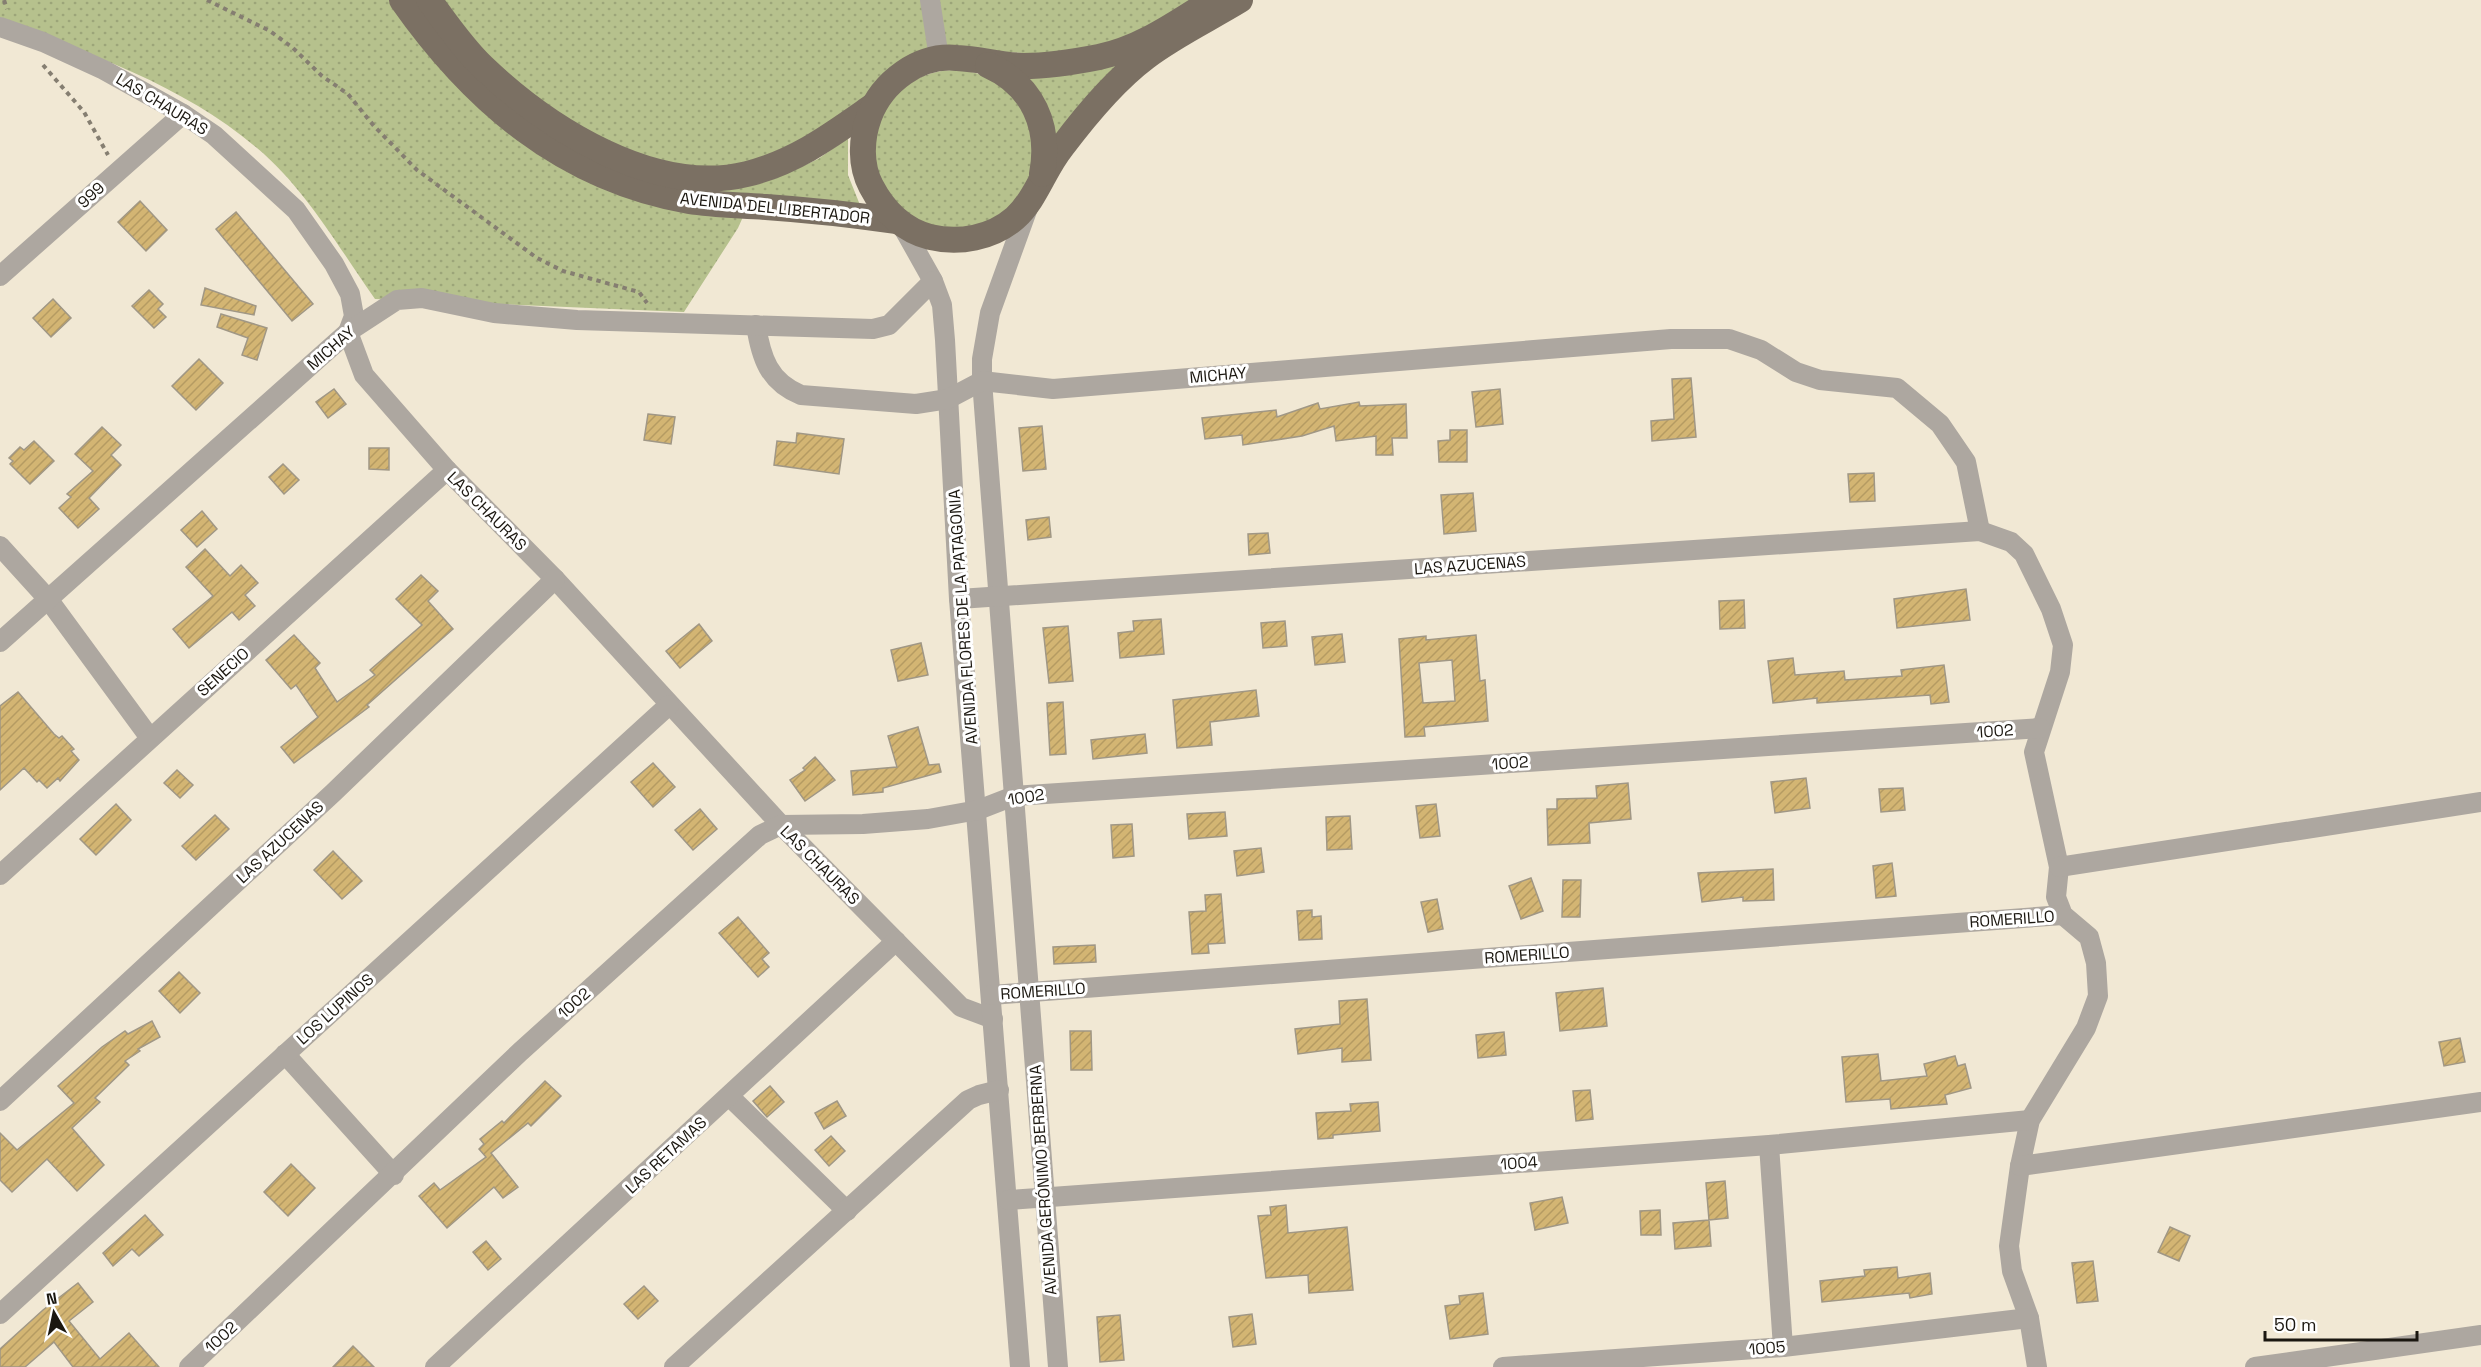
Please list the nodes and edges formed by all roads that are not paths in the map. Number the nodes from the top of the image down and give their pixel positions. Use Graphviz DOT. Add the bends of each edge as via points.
graph roads {
  1 [pos="402,0"];
  2 [pos="429,0"];
  3 [pos="930,0"];
  4 [pos="1213,0"];
  5 [pos="1240,0"];
  6 [pos="0,27"];
  7 [pos="939,58"];
  8 [pos="982,62"];
  9 [pos="873,106"];
  10 [pos="183,114"];
  11 [pos="1036,189"];
  12 [pos="899,222"];
  13 [pos="0,276"];
  14 [pos="933,281"];
  15 [pos="756,325"];
  16 [pos="348,332"];
  17 [pos="982,381"];
  18 [pos="948,399"];
  19 [pos="447,470"];
  20 [pos="1980,531"];
  21 [pos="0,546"];
  22 [pos="555,579"];
  23 [pos="998,597"];
  24 [pos="48,599"];
  25 [pos="959,599"];
  26 [pos="0,642"];
  27 [pos="669,705"];
  28 [pos="2040,728"];
  29 [pos="150,738"];
  30 [pos="1014,796"];
  31 [pos="2481,802"];
  32 [pos="978,810"];
  33 [pos="781,825"];
  34 [pos="2059,867"];
  35 [pos="0,875"];
  36 [pos="2063,915"];
  37 [pos="896,941"];
  38 [pos="1029,992"];
  39 [pos="991,995"];
  40 [pos="993,1019"];
  41 [pos="285,1054"];
  42 [pos="999,1090"];
  43 [pos="730,1096"];
  44 [pos="0,1101"];
  45 [pos="2481,1102"];
  46 [pos="2030,1120"];
  47 [pos="1769,1145"];
  48 [pos="2020,1167"];
  49 [pos="394,1175"];
  50 [pos="1044,1198"];
  51 [pos="1008,1200"];
  52 [pos="847,1211"];
  53 [pos="0,1314"];
  54 [pos="2029,1318"];
  55 [pos="2481,1335"];
  56 [pos="1783,1347"];
  57 [pos="189,1367"];
  58 [pos="435,1367"];
  59 [pos="674,1367"];
  60 [pos="1020,1367"];
  61 [pos="1058,1367"];
  62 [pos="1503,1367"];
  63 [pos="2037,1367"];
  64 [pos="2255,1367"];
  1 -- 12 [label="main road, AVENIDA DEL LIBERTADOR" via="447,60 492,105 528,134 586,167 658,194 691,201 830,212"];
  2 -- 9 [label="main road, AVENIDA DEL LIBERTADOR" via="482,66 537,113 620,157 678,177 728,178 764,170 808,152"];
  3 -- 7 [label="street"];
  4 -- 8 [label="main road, AVENIDA DEL LIBERTADOR" via="1132,48 1101,57 1052,65"];
  5 -- 11 [label="main road, AVENIDA DEL LIBERTADOR" via="1147,56 1066,141"];
  6 -- 10 [label="street, LAS CHAURAS" via="104,70"];
  7 -- 8 [label="main road, AVENIDA DEL LIBERTADOR"];
  7 -- 9 [label="main road, AVENIDA DEL LIBERTADOR" via="909,70 888,85"];
  8 -- 11 [label="main road, AVENIDA DEL LIBERTADOR" via="1003,71 1022,87 1036,107 1044,130 1046,154"];
  9 -- 12 [label="main road, AVENIDA DEL LIBERTADOR" via="864,130 868,180 880,203"];
  10 -- 13 [label="street, 999"];
  10 -- 16 [label="street, LAS CHAURAS" via="214,135 296,210 350,294 354,316"];
  11 -- 12 [label="main road, AVENIDA DEL LIBERTADOR" via="1008,223 970,239 944,240 919,234"];
  11 -- 17 [label="street" via="990,313"];
  12 -- 14 [label="street, AVENIDA FLORES DE LA PATAGONIA"];
  14 -- 15 [label="street, MICHAY" via="889,326 873,329"];
  14 -- 18 [label="street, AVENIDA FLORES DE LA PATAGONIA" via="942,305"];
  15 -- 16 [label="street, MICHAY" via="577,320 494,313 422,298 397,300"];
  15 -- 18 [label="street" via="770,371 784,388 801,395 916,404"];
  16 -- 19 [label="street, LAS CHAURAS" via="363,375"];
  16 -- 24 [label="street, MICHAY"];
  17 -- 18 [label="street"];
  17 -- 20 [label="street, MICHAY" via="1053,389 1671,339 1729,339 1761,350 1796,372 1820,380 1897,388 1915,401 1940,424 1966,462"];
  17 -- 23 [label="street"];
  18 -- 25 [label="street, AVENIDA FLORES DE LA PATAGONIA"];
  19 -- 22 [label="street, LAS CHAURAS"];
  19 -- 29 [label="street, SENECIO"];
  20 -- 23 [label="street, LAS AZUCENAS"];
  20 -- 28 [label="street" via="2011,542 2024,554 2051,609 2063,645 2055,689"];
  21 -- 24 [label="street"];
  22 -- 27 [label="street, LAS CHAURAS"];
  22 -- 44 [label="street, LAS AZUCENAS" via="333,793"];
  23 -- 25 [label="street, LAS AZUCENAS"];
  23 -- 30 [label="street"];
  24 -- 26 [label="street, MICHAY"];
  24 -- 29 [label="street"];
  25 -- 32 [label="street, AVENIDA FLORES DE LA PATAGONIA"];
  27 -- 33 [label="street, LAS CHAURAS"];
  27 -- 41 [label="street, LOS LUPINOS"];
  28 -- 30 [label="street, 1002"];
  28 -- 34 [label="street" via="2034,752"];
  29 -- 35 [label="street, SENECIO"];
  30 -- 32 [label="street, 1002"];
  30 -- 38 [label="street"];
  31 -- 34 [label="street"];
  32 -- 33 [label="street, 1002" via="928,819"];
  32 -- 39 [label="street, AVENIDA FLORES DE LA PATAGONIA"];
  33 -- 37 [label="street, LAS CHAURAS"];
  33 -- 49 [label="street, 1002" via="760,835 520,1052"];
  34 -- 36 [label="street" via="2056,897"];
  36 -- 38 [label="street, ROMERILLO"];
  36 -- 46 [label="street" via="2089,937 2098,996 2086,1028"];
  37 -- 40 [label="street, LAS CHAURAS" via="961,1007"];
  37 -- 43 [label="street, LAS RETAMAS"];
  38 -- 39 [label="street, ROMERILLO"];
  38 -- 50 [label="street, AVENIDA GERÓNIMO BERBERNA"];
  39 -- 40 [label="street, AVENIDA FLORES DE LA PATAGONIA"];
  40 -- 42 [label="street"];
  41 -- 49 [label="street"];
  41 -- 53 [label="street, LOS LUPINOS"];
  42 -- 51 [label="street"];
  42 -- 52 [label="street" via="968,1100"];
  43 -- 52 [label="street"];
  43 -- 58 [label="street, LAS RETAMAS"];
  45 -- 48 [label="street"];
  46 -- 47 [label="street, 1004"];
  46 -- 48 [label="street"];
  47 -- 50 [label="street, 1004"];
  47 -- 56 [label="street"];
  48 -- 54 [label="street" via="2009,1246 2012,1271"];
  49 -- 57 [label="street, 1002"];
  50 -- 51 [label="street, 1004"];
  50 -- 61 [label="street, AVENIDA GERÓNIMO BERBERNA"];
  51 -- 60 [label="street"];
  52 -- 59 [label="street"];
  54 -- 56 [label="street, 1005"];
  54 -- 63 [label="street"];
  55 -- 64 [label="street"];
  56 -- 62 [label="street, 1005"];
}
